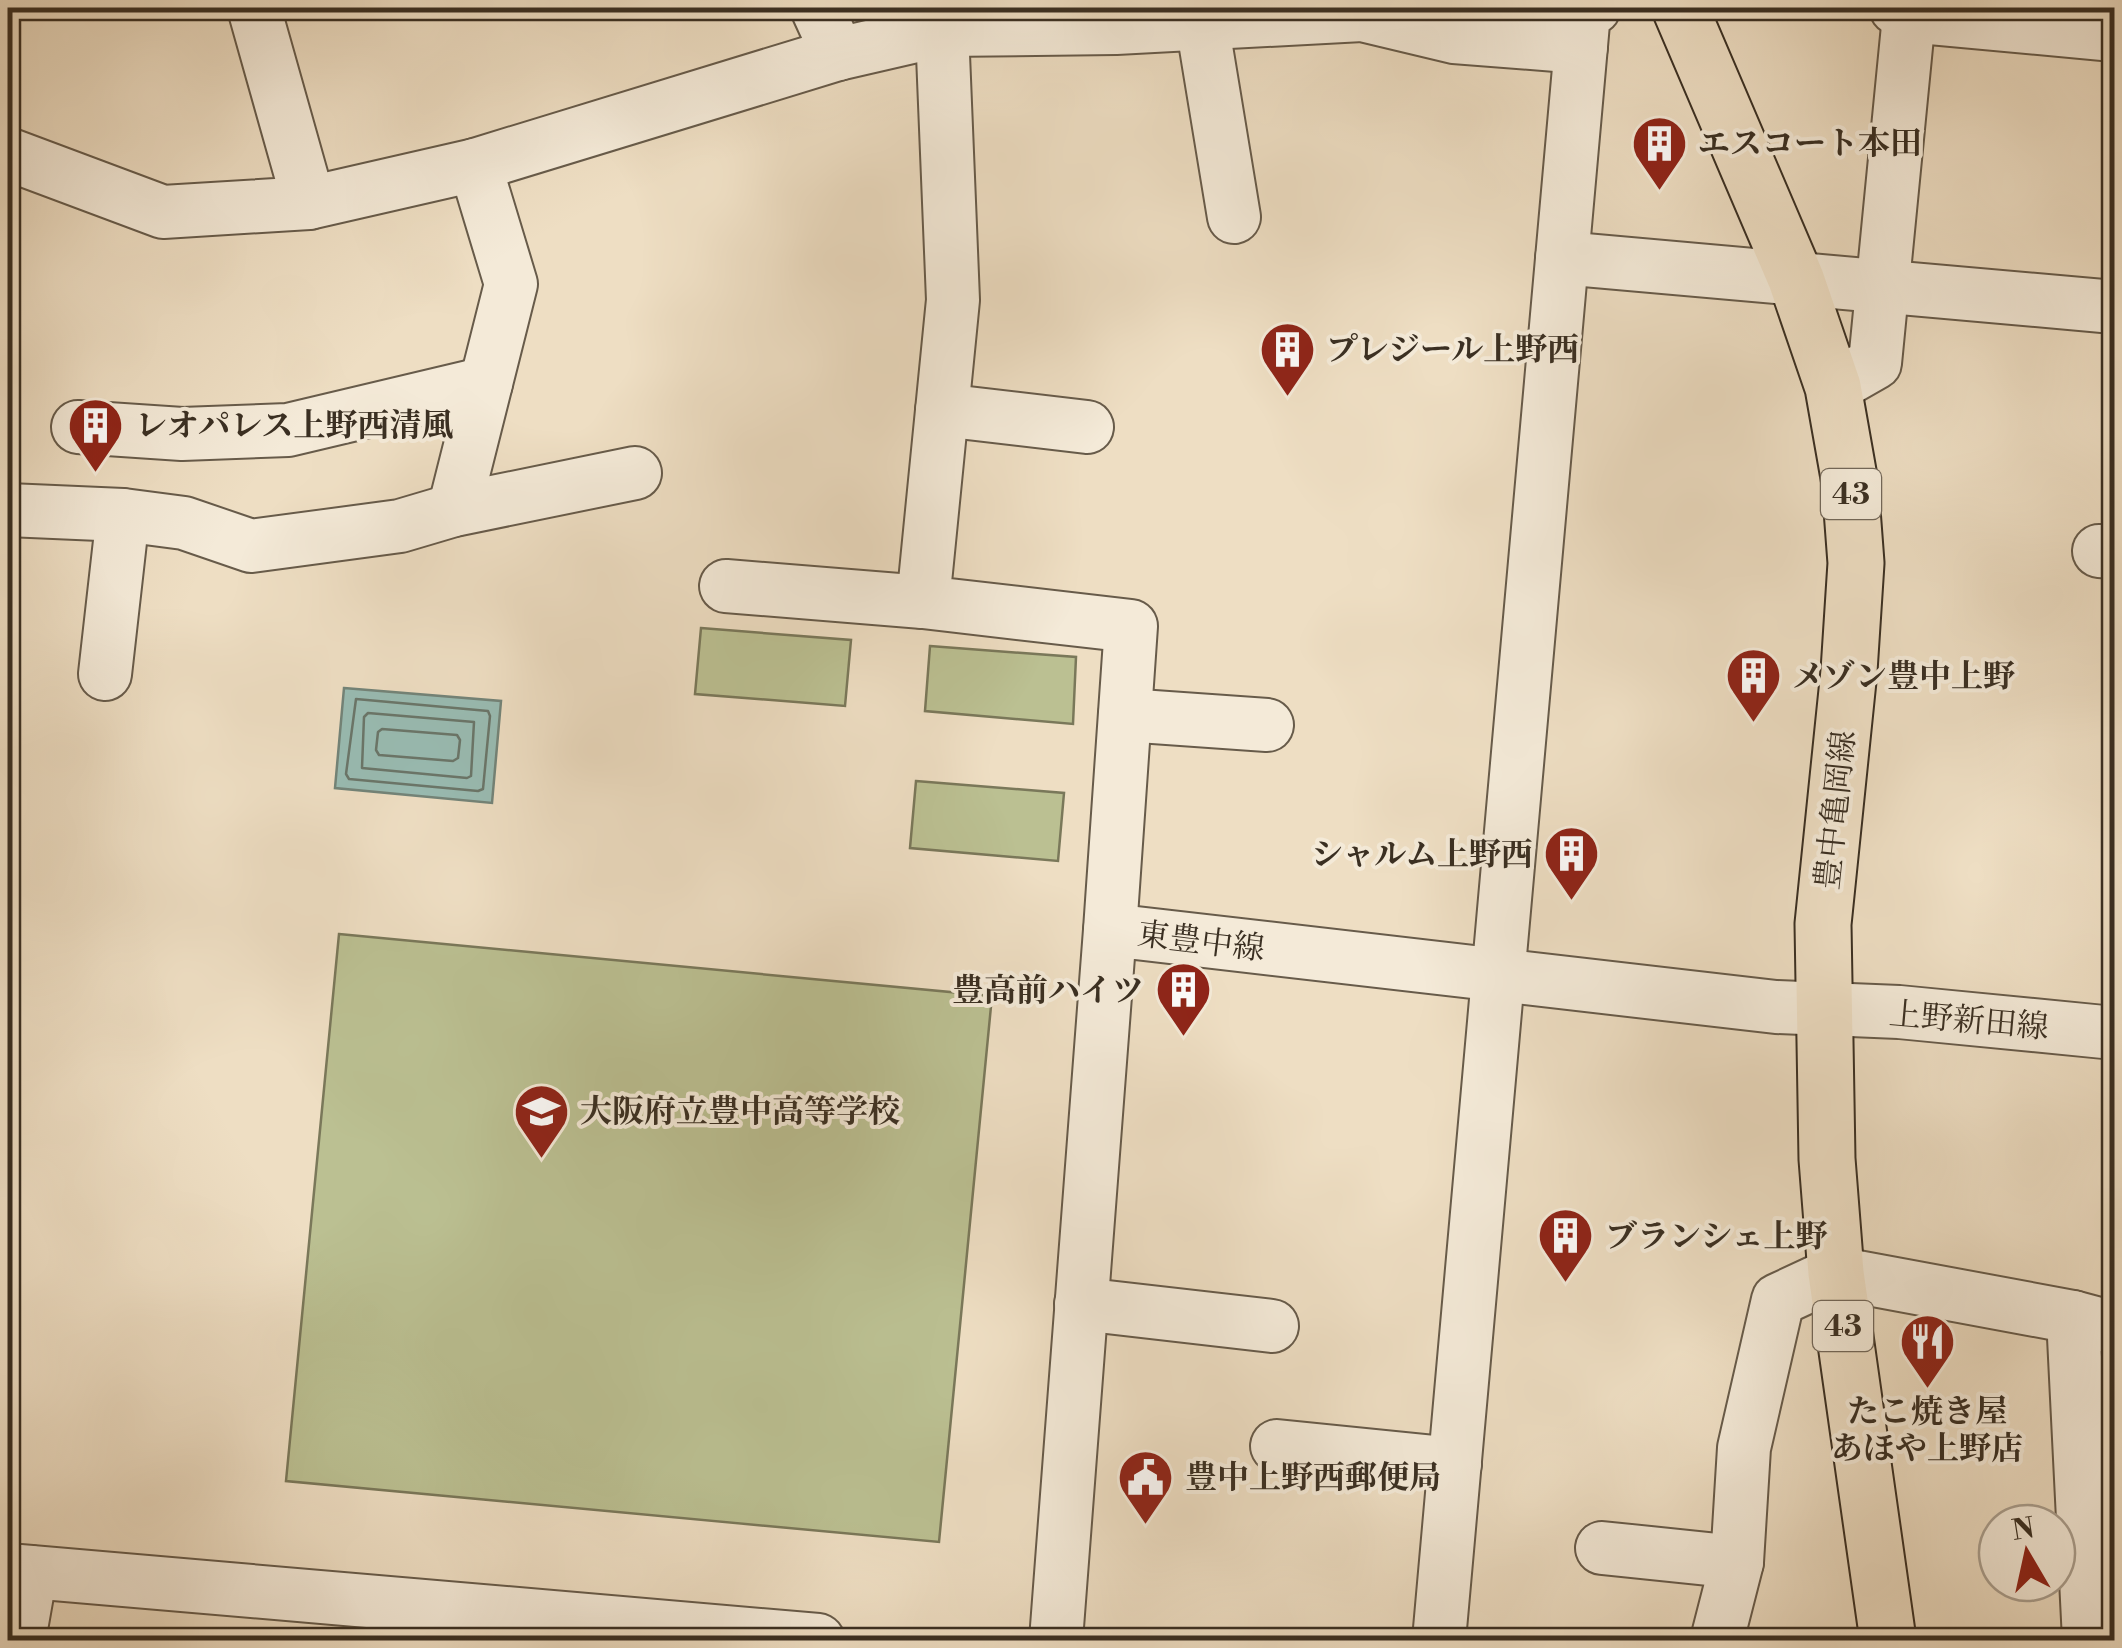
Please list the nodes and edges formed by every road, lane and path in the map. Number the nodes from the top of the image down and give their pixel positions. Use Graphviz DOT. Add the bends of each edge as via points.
graph roads {
  1 [pos="254,8"];
  2 [pos="1680,8"];
  3 [pos="1903,12"];
  4 [pos="1436,19"];
  5 [pos="1202,23"];
  6 [pos="1588,27"];
  7 [pos="942,30"];
  8 [pos="827,31"];
  9 [pos="2114,35"];
  10 [pos="8,154"];
  11 [pos="475,166"];
  12 [pos="309,203"];
  13 [pos="1234,217"];
  14 [pos="1562,258"];
  15 [pos="1796,279"];
  16 [pos="1884,287"];
  17 [pos="2114,307"];
  18 [pos="486,383"];
  19 [pos="1833,387"];
  20 [pos="942,410"];
  21 [pos="1087,427"];
  22 [pos="78,428"];
  23 [pos="635,474"];
  24 [pos="8,510"];
  25 [pos="454,510"];
  26 [pos="124,515"];
  27 [pos="726,586"];
  28 [pos="923,602"];
  29 [pos="104,674"];
  30 [pos="1125,715"];
  31 [pos="1266,725"];
  32 [pos="1110,930"];
  33 [pos="1498,975"];
  34 [pos="1822,1009"];
  35 [pos="2114,1033"];
  36 [pos="1836,1273"];
  37 [pos="1081,1304"];
  38 [pos="2094,1322"];
  39 [pos="1272,1326"];
  40 [pos="1277,1446"];
  41 [pos="1455,1464"];
  42 [pos="1602,1548"];
  43 [pos="1738,1562"];
  44 [pos="19,1571"];
  45 [pos="299,1618"];
  46 [pos="664,1634"];
  47 [pos="19,1640"];
  48 [pos="818,1640"];
  49 [pos="1056,1640"];
  50 [pos="1439,1640"];
  51 [pos="1718,1640"];
  52 [pos="1888,1640"];
  53 [pos="2089,1640"];
  1 -- 12 [label="street"];
  2 -- 15 [label="main road, 豊中亀岡線 / 43"];
  3 -- 9 [label="street"];
  3 -- 16 [label="street"];
  4 -- 5 [label="street" via="1362,15"];
  4 -- 6 [label="street" via="1454,37"];
  5 -- 7 [label="street"];
  5 -- 13 [label="street"];
  6 -- 14 [label="street"];
  7 -- 8 [label="street"];
  7 -- 20 [label="street" via="953,300"];
  8 -- 11 [label="street"];
  10 -- 12 [label="street" via="163,212"];
  11 -- 12 [label="street"];
  11 -- 18 [label="street" via="511,284"];
  14 -- 15 [label="street"];
  14 -- 33 [label="street"];
  15 -- 16 [label="street"];
  15 -- 19 [label="main road, 豊中亀岡線 / 43"];
  16 -- 17 [label="street"];
  16 -- 19 [label="street" via="1875,363"];
  18 -- 22 [label="street" via="288,430 182,434"];
  18 -- 25 [label="street"];
  19 -- 34 [label="main road, 豊中亀岡線 / 43" via="1856,563 1823,924"];
  20 -- 21 [label="street"];
  20 -- 28 [label="street"];
  23 -- 25 [label="street"];
  24 -- 26 [label="street"];
  25 -- 26 [label="street" via="400,526 251,546 184,523"];
  26 -- 29 [label="street"];
  27 -- 28 [label="street"];
  28 -- 30 [label="street" via="1131,626"];
  30 -- 31 [label="street"];
  30 -- 32 [label="street"];
  32 -- 33 [label="street, 東豊中線"];
  32 -- 37 [label="street, 東豊中線"];
  33 -- 34 [label="street, 東豊中線"];
  33 -- 41 [label="street"];
  34 -- 35 [label="street, 上野新田線"];
  34 -- 36 [label="main road, 豊中亀岡線 / 43"];
  36 -- 38 [label="street"];
  36 -- 43 [label="street" via="1778,1300 1744,1448"];
  36 -- 52 [label="main road, 豊中亀岡線 / 43"];
  37 -- 39 [label="street"];
  37 -- 49 [label="street, 東豊中線"];
  38 -- 53 [label="street"];
  40 -- 41 [label="street"];
  41 -- 50 [label="street"];
  42 -- 43 [label="street"];
  43 -- 51 [label="street"];
  44 -- 45 [label="street"];
  44 -- 47 [label="street"];
  45 -- 46 [label="street"];
  46 -- 48 [label="street"];
}
